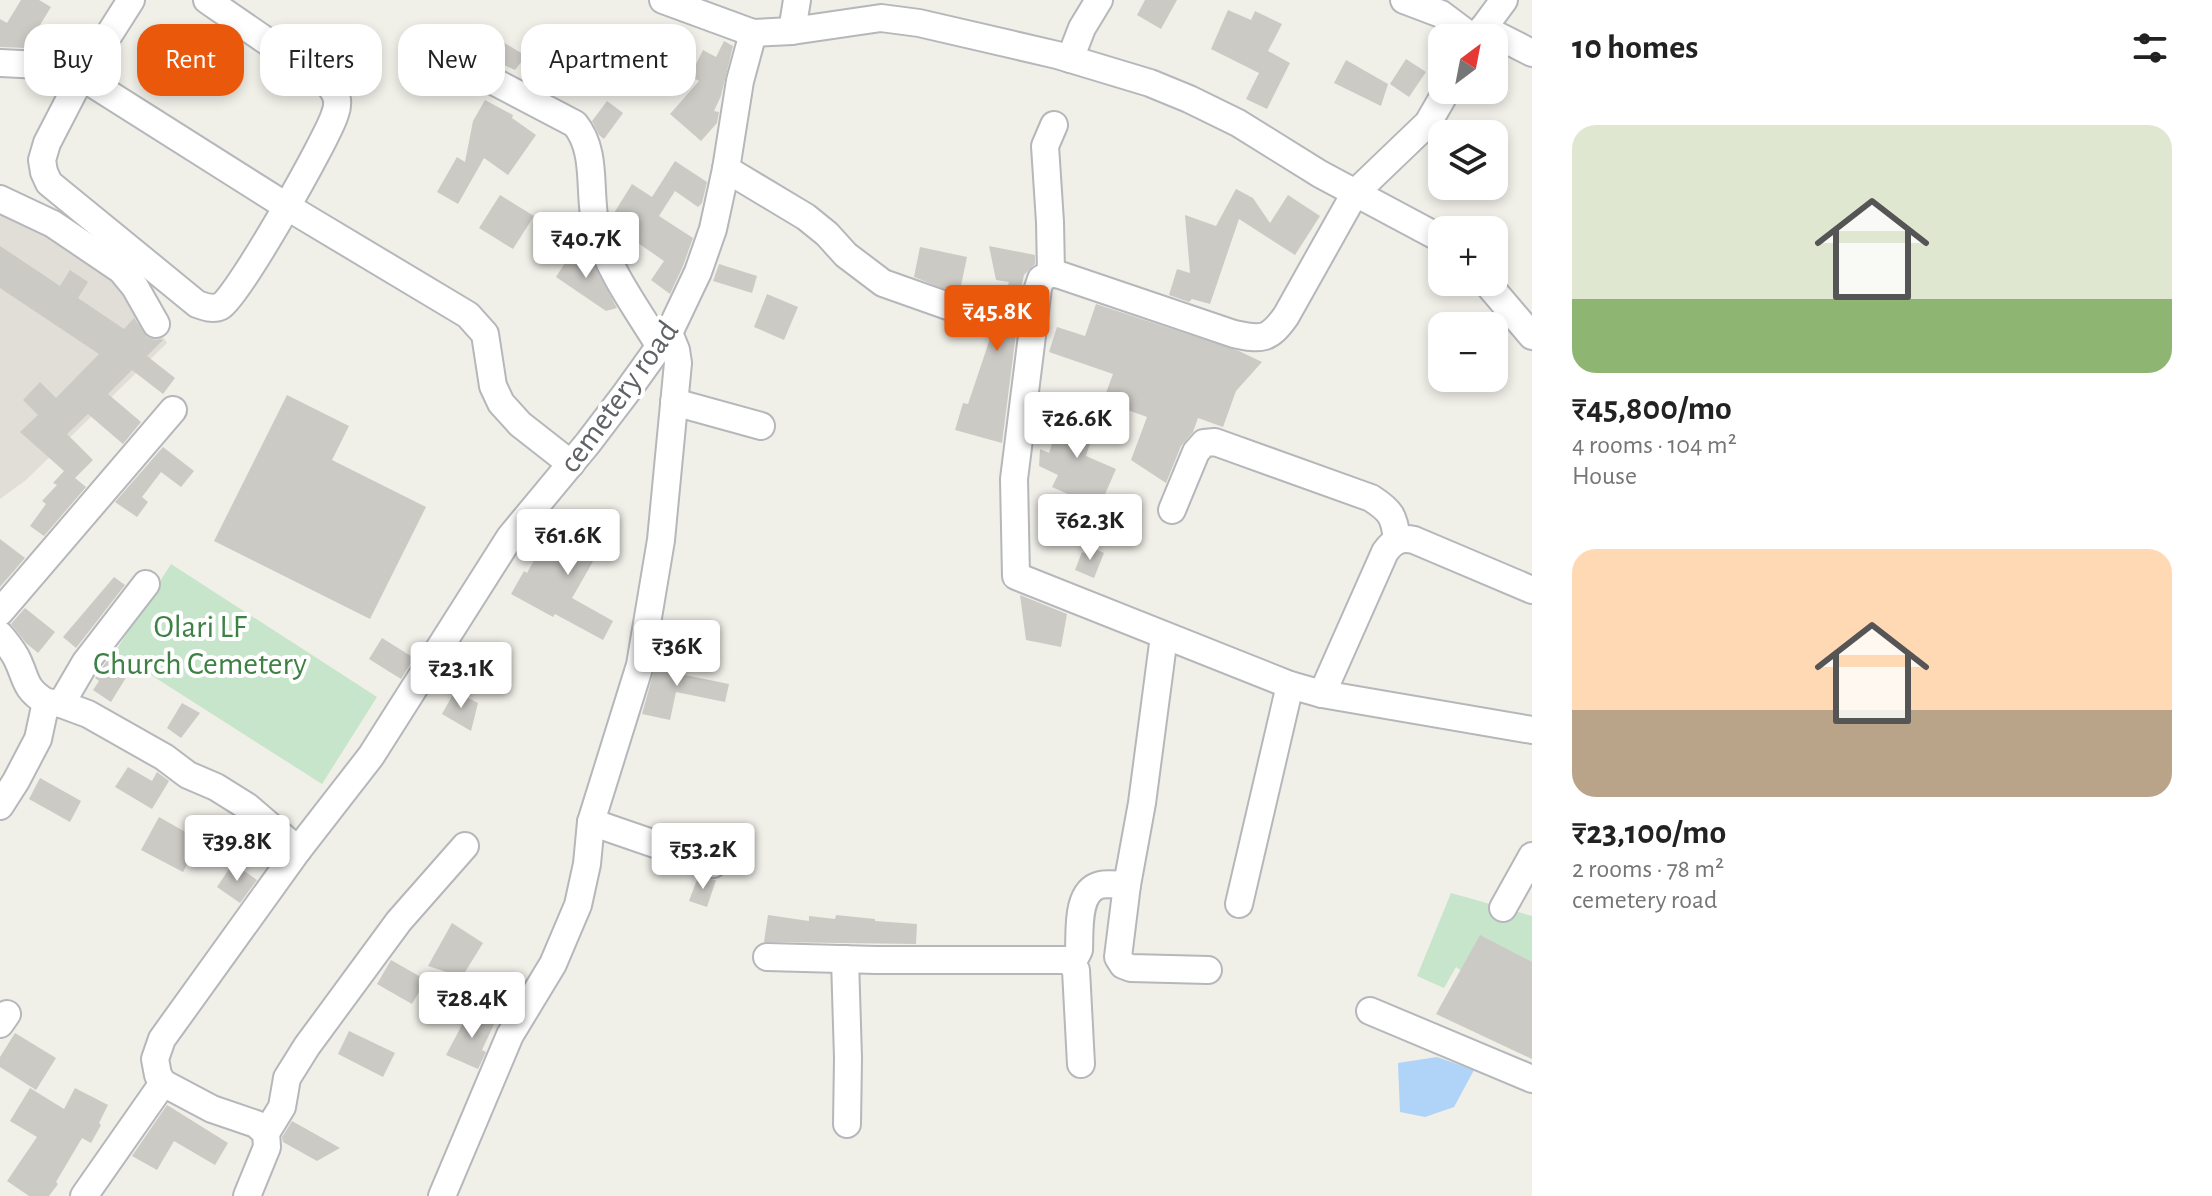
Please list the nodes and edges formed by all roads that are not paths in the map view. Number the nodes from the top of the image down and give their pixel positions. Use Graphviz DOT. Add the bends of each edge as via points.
graph roads {
  1 [pos="131,0"];
  2 [pos="207,0"];
  3 [pos="663,0"];
  4 [pos="797,0"];
  5 [pos="1099,0"];
  6 [pos="1404,0"];
  7 [pos="1504,0"];
  8 [pos="116,24"];
  9 [pos="1459,24"];
  10 [pos="1486,24"];
  11 [pos="792,31"];
  12 [pos="753,33"];
  13 [pos="1508,45"];
  14 [pos="1532,53"];
  15 [pos="1070,59"];
  16 [pos="0,63"];
  17 [pos="24,64"];
  18 [pos="505,87"];
  19 [pos="72,96"];
  20 [pos="105,96"];
  21 [pos="1439,104"];
  22 [pos="1054,125"];
  23 [pos="726,169"];
  24 [pos="1355,193"];
  25 [pos="0,199"];
  26 [pos="286,206"];
  27 [pos="1428,232"];
  28 [pos="1051,273"];
  29 [pos="1498,296"];
  30 [pos="948,306"];
  31 [pos="156,324"];
  32 [pos="1532,336"];
  33 [pos="664,339"];
  34 [pos="674,402"];
  35 [pos="173,410"];
  36 [pos="761,426"];
  37 [pos="571,464"];
  38 [pos="1172,510"];
  39 [pos="1397,539"];
  40 [pos="146,584"];
  41 [pos="1532,590"];
  42 [pos="0,612"];
  43 [pos="0,635"];
  44 [pos="1164,636"];
  45 [pos="1290,685"];
  46 [pos="1322,694"];
  47 [pos="53,703"];
  48 [pos="1532,730"];
  49 [pos="0,806"];
  50 [pos="591,822"];
  51 [pos="465,846"];
  52 [pos="298,850"];
  53 [pos="1532,856"];
  54 [pos="713,864"];
  55 [pos="1127,885"];
  56 [pos="1239,904"];
  57 [pos="1503,908"];
  58 [pos="767,957"];
  59 [pos="845,959"];
  60 [pos="1069,960"];
  61 [pos="1208,970"];
  62 [pos="1370,1011"];
  63 [pos="1081,1064"];
  64 [pos="1532,1079"];
  65 [pos="163,1083"];
  66 [pos="847,1124"];
  67 [pos="266,1133"];
  68 [pos="84,1196"];
  69 [pos="247,1196"];
  70 [pos="442,1196"];
  1 -- 8 [label="street"];
  2 -- 26 [label="street" via="334,88 336,114"];
  3 -- 12 [label="street"];
  4 -- 11 [label="street"];
  5 -- 15 [label="street"];
  6 -- 9 [label="street"];
  7 -- 10 [label="street"];
  11 -- 12 [label="street"];
  11 -- 15 [label="street" via="881,18"];
  12 -- 23 [label="street, cemetery road"];
  13 -- 14 [label="street"];
  15 -- 24 [label="street" via="1189,99"];
  16 -- 17 [label="street"];
  18 -- 33 [label="street" via="575,124 582,134 604,251 622,285"];
  19 -- 26 [label="street" via="42,160 49,183 197,304 220,307 228,299"];
  20 -- 26 [label="street"];
  21 -- 24 [label="street" via="1428,123"];
  22 -- 28 [label="street" via="1045,146"];
  23 -- 30 [label="street" via="806,217 883,283"];
  23 -- 33 [label="street, cemetery road" via="698,272"];
  24 -- 27 [label="street"];
  24 -- 28 [label="street" via="1286,316 1266,337 1234,334"];
  25 -- 31 [label="street" via="53,224 121,270"];
  26 -- 37 [label="street" via="468,315 485,334 501,403"];
  28 -- 44 [label="street" via="1038,288 1016,453 1016,576"];
  29 -- 32 [label="street"];
  33 -- 34 [label="street" via="676,350"];
  33 -- 37 [label="street, cemetery road"];
  34 -- 36 [label="street"];
  34 -- 50 [label="street" via="661,540 640,665"];
  35 -- 42 [label="street"];
  37 -- 52 [label="street, cemetery road" via="510,537 371,756"];
  38 -- 39 [label="street" via="1196,452 1204,443 1215,442 1371,498 1391,513"];
  39 -- 41 [label="street" via="1414,540"];
  39 -- 46 [label="street" via="1385,552"];
  40 -- 47 [label="street"];
  43 -- 47 [label="street" via="34,695"];
  44 -- 45 [label="street"];
  44 -- 55 [label="street"];
  45 -- 46 [label="street"];
  45 -- 56 [label="street"];
  46 -- 48 [label="street"];
  47 -- 49 [label="street"];
  47 -- 52 [label="street" via="88,714 216,787"];
  50 -- 54 [label="street"];
  50 -- 70 [label="street" via="578,905 553,964 510,1035"];
  51 -- 67 [label="street" via="399,921 307,1046 287,1078 282,1107"];
  52 -- 65 [label="street, cemetery road" via="162,1039 155,1059"];
  53 -- 57 [label="street"];
  55 -- 60 [label="street" via="1101,885 1088,893 1079,950"];
  55 -- 61 [label="street" via="1118,947 1123,965"];
  58 -- 59 [label="street"];
  59 -- 60 [label="street"];
  59 -- 66 [label="street"];
  60 -- 63 [label="street" via="1076,970"];
  62 -- 64 [label="street"];
  65 -- 67 [label="street"];
  65 -- 68 [label="street"];
  67 -- 69 [label="street" via="267,1147"];
}
